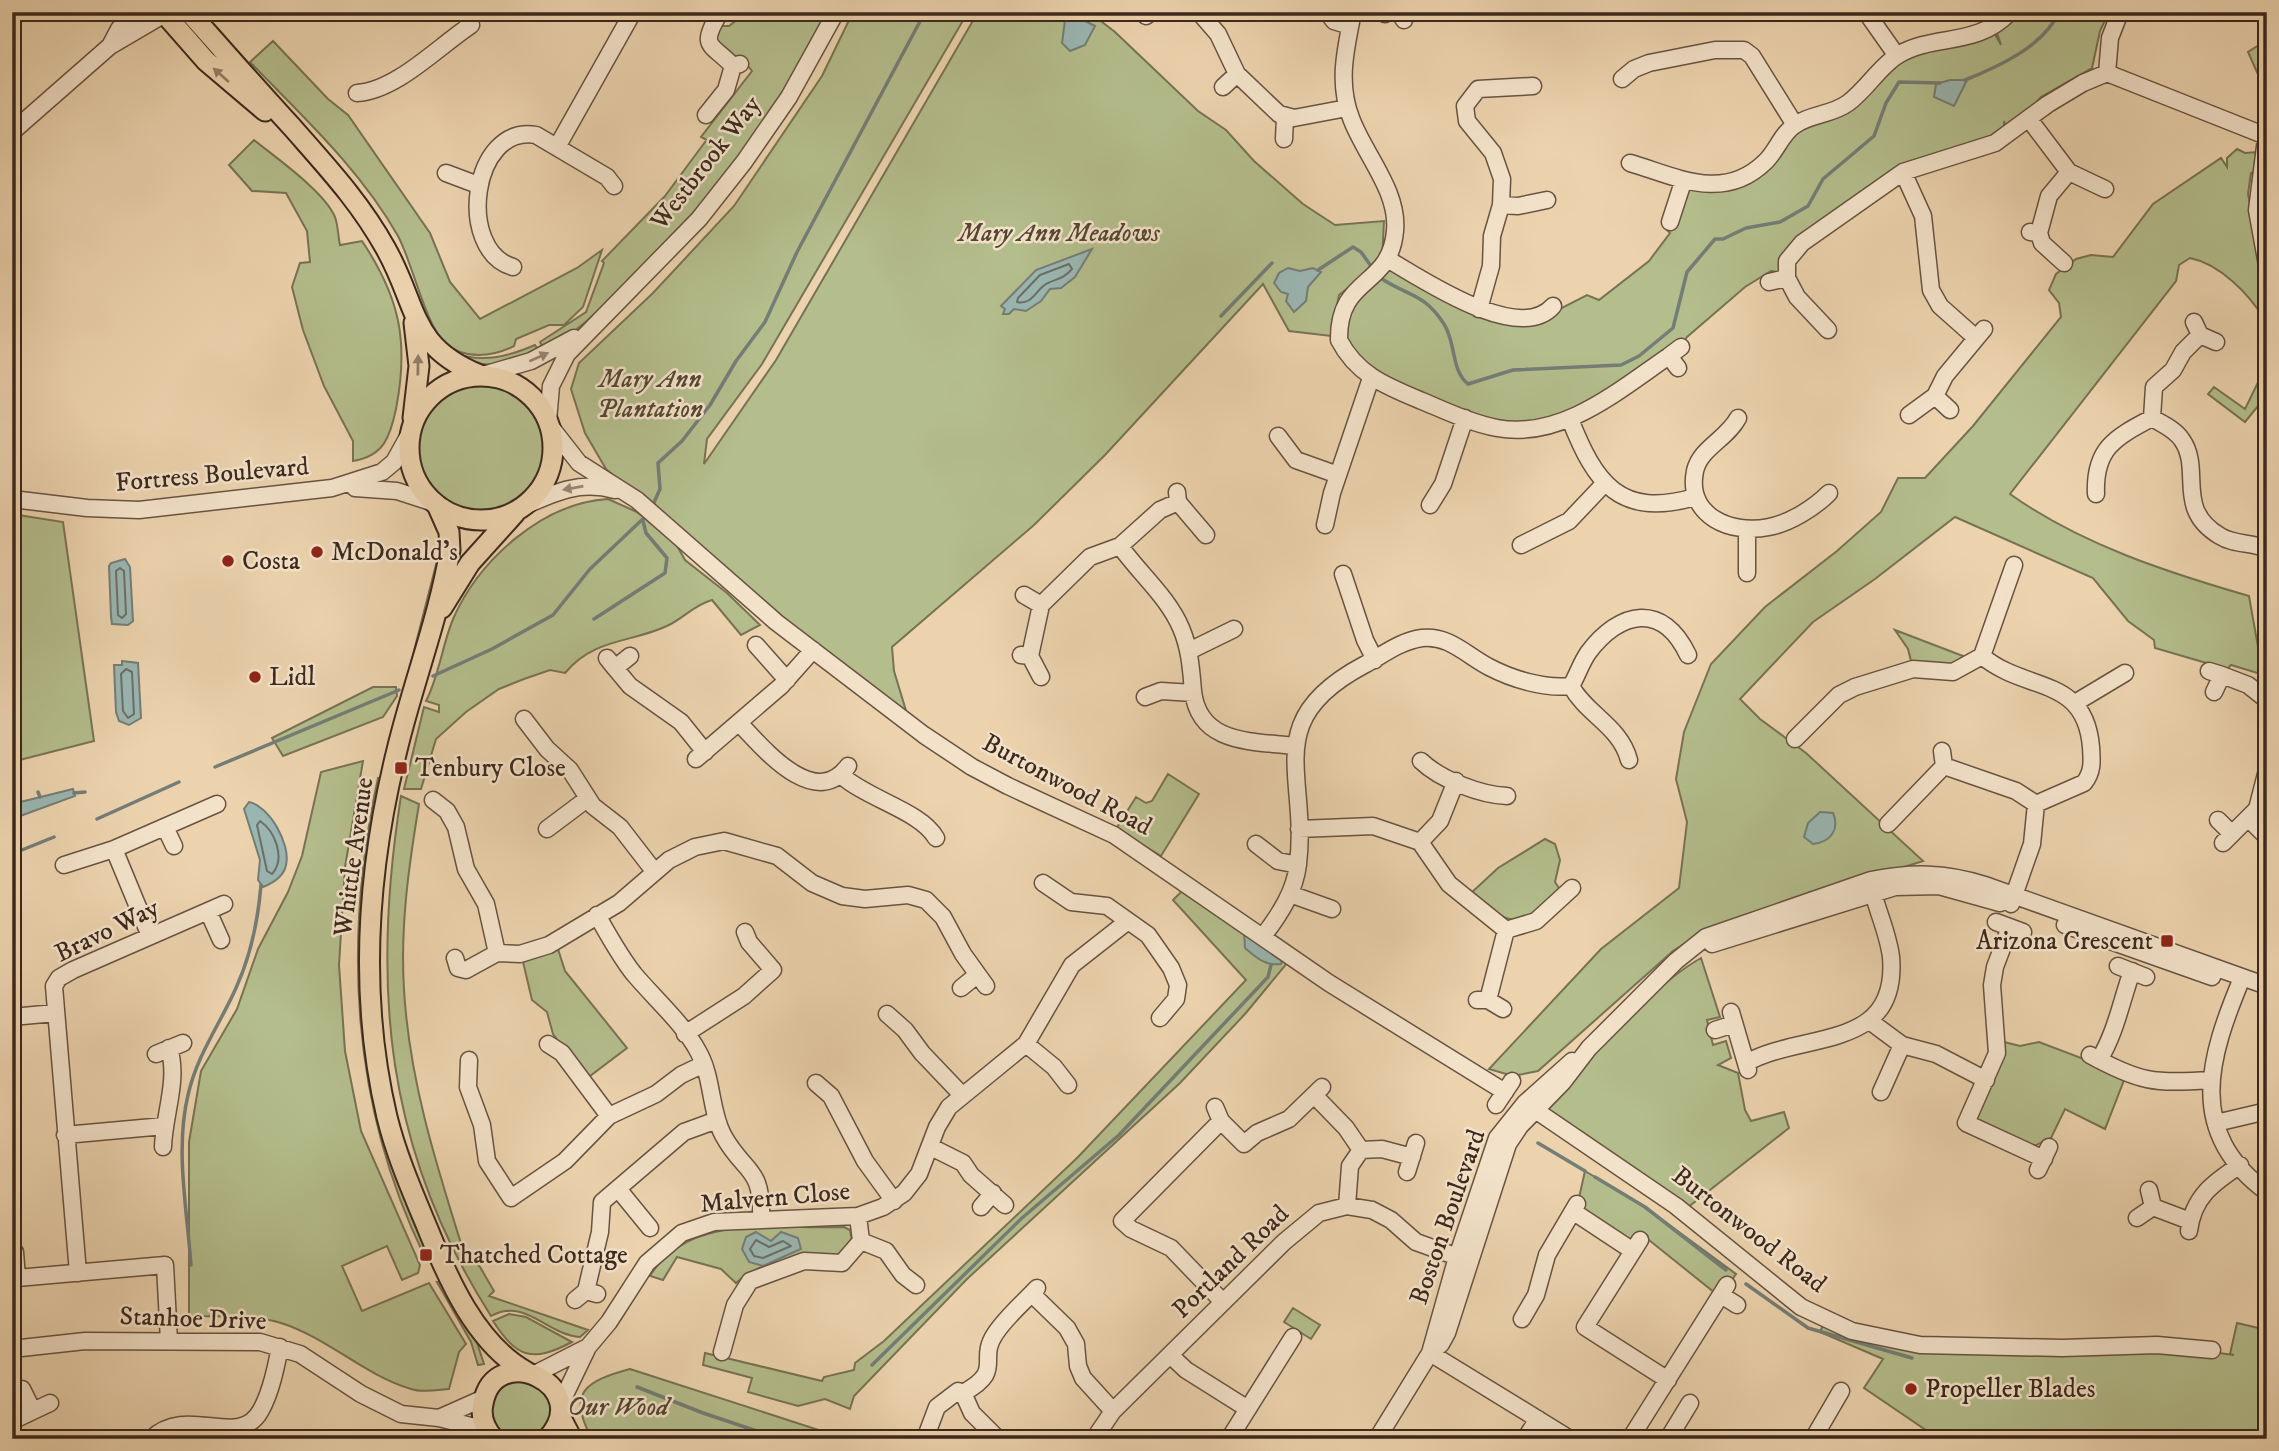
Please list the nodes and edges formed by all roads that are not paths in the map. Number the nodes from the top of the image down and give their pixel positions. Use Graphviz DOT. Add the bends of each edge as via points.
graph roads {
  1 [pos="135,12"];
  2 [pos="189,12"];
  3 [pos="633,12"];
  4 [pos="836,12"];
  5 [pos="1199,12"];
  6 [pos="1327,12"];
  7 [pos="1867,12"];
  8 [pos="2010,12"];
  9 [pos="2120,12"];
  10 [pos="165,13"];
  11 [pos="723,16"];
  12 [pos="1352,19"];
  13 [pos="471,24"];
  14 [pos="110,46"];
  15 [pos="1896,56"];
  16 [pos="2107,73"];
  17 [pos="1237,74"];
  18 [pos="1622,81"];
  19 [pos="1223,87"];
  20 [pos="1533,87"];
  21 [pos="356,93"];
  22 [pos="1348,108"];
  23 [pos="706,115"];
  24 [pos="1286,118"];
  25 [pos="2029,119"];
  26 [pos="1795,125"];
  27 [pos="295,131"];
  28 [pos="12,132"];
  29 [pos="2266,134"];
  30 [pos="1284,139"];
  31 [pos="557,147"];
  32 [pos="1628,164"];
  33 [pos="1903,172"];
  34 [pos="2069,172"];
  35 [pos="446,173"];
  36 [pos="1683,182"];
  37 [pos="478,185"];
  38 [pos="614,187"];
  39 [pos="2105,189"];
  40 [pos="1548,200"];
  41 [pos="1501,205"];
  42 [pos="2262,210"];
  43 [pos="1664,223"];
  44 [pos="1389,260"];
  45 [pos="2064,263"];
  46 [pos="2267,265"];
  47 [pos="514,267"];
  48 [pos="1787,278"];
  49 [pos="1769,282"];
  50 [pos="1554,304"];
  51 [pos="410,305"];
  52 [pos="1479,309"];
  53 [pos="591,326"];
  54 [pos="1831,333"];
  55 [pos="2216,342"];
  56 [pos="1676,357"];
  57 [pos="482,375"];
  58 [pos="1371,379"];
  59 [pos="1935,396"];
  60 [pos="1950,410"];
  61 [pos="1738,416"];
  62 [pos="1908,416"];
  63 [pos="1465,418"];
  64 [pos="2152,418"];
  65 [pos="1570,419"];
  66 [pos="549,423"];
  67 [pos="411,430"];
  68 [pos="1276,434"];
  69 [pos="1338,475"];
  70 [pos="2080,480"];
  71 [pos="1604,484"];
  72 [pos="332,488"];
  73 [pos="1830,491"];
  74 [pos="628,494"];
  75 [pos="1695,497"];
  76 [pos="12,499"];
  77 [pos="435,504"];
  78 [pos="1429,506"];
  79 [pos="519,509"];
  80 [pos="1325,525"];
  81 [pos="1747,529"];
  82 [pos="1206,535"];
  83 [pos="1120,545"];
  84 [pos="1520,546"];
  85 [pos="2267,549"];
  86 [pos="2013,564"];
  87 [pos="1343,573"];
  88 [pos="1747,573"];
  89 [pos="1024,595"];
  90 [pos="1041,605"];
  91 [pos="1236,628"];
  92 [pos="430,630"];
  93 [pos="756,645"];
  94 [pos="813,650"];
  95 [pos="1189,651"];
  96 [pos="630,656"];
  97 [pos="1688,656"];
  98 [pos="1982,656"];
  99 [pos="1375,660"];
  100 [pos="2125,673"];
  101 [pos="1041,677"];
  102 [pos="787,680"];
  103 [pos="1571,687"];
  104 [pos="2214,692"];
  105 [pos="1193,693"];
  106 [pos="1145,697"];
  107 [pos="2267,700"];
  108 [pos="2075,703"];
  109 [pos="524,719"];
  110 [pos="740,724"];
  111 [pos="1795,739"];
  112 [pos="1295,746"];
  113 [pos="1421,761"];
  114 [pos="1629,763"];
  115 [pos="2267,770"];
  116 [pos="1456,781"];
  117 [pos="1507,796"];
  118 [pos="587,799"];
  119 [pos="431,800"];
  120 [pos="217,804"];
  121 [pos="2036,804"];
  122 [pos="2249,819"];
  123 [pos="2218,820"];
  124 [pos="1888,824"];
  125 [pos="165,827"];
  126 [pos="546,829"];
  127 [pos="1299,829"];
  128 [pos="2267,837"];
  129 [pos="936,841"];
  130 [pos="1420,842"];
  131 [pos="1256,844"];
  132 [pos="174,846"];
  133 [pos="114,849"];
  134 [pos="65,865"];
  135 [pos="1298,865"];
  136 [pos="654,871"];
  137 [pos="1042,882"];
  138 [pos="1872,886"];
  139 [pos="1572,887"];
  140 [pos="1290,894"];
  141 [pos="2012,901"];
  142 [pos="223,904"];
  143 [pos="1332,909"];
  144 [pos="208,911"];
  145 [pos="597,915"];
  146 [pos="1128,921"];
  147 [pos="2010,927"];
  148 [pos="1506,930"];
  149 [pos="745,932"];
  150 [pos="150,936"];
  151 [pos="1264,936"];
  152 [pos="221,940"];
  153 [pos="497,953"];
  154 [pos="454,966"];
  155 [pos="2132,972"];
  156 [pos="2241,982"];
  157 [pos="2267,986"];
  158 [pos="961,988"];
  159 [pos="2267,997"];
  160 [pos="1503,1009"];
  161 [pos="55,1013"];
  162 [pos="884,1013"];
  163 [pos="12,1017"];
  164 [pos="1159,1018"];
  165 [pos="1871,1021"];
  166 [pos="1715,1030"];
  167 [pos="685,1034"];
  168 [pos="546,1044"];
  169 [pos="1027,1044"];
  170 [pos="1902,1045"];
  171 [pos="169,1048"];
  172 [pos="471,1058"];
  173 [pos="704,1064"];
  174 [pos="1986,1080"];
  175 [pos="2210,1080"];
  176 [pos="813,1082"];
  177 [pos="1069,1087"];
  178 [pos="1881,1092"];
  179 [pos="1504,1093"];
  180 [pos="962,1095"];
  181 [pos="1530,1107"];
  182 [pos="2267,1111"];
  183 [pos="609,1116"];
  184 [pos="716,1120"];
  185 [pos="2216,1124"];
  186 [pos="164,1126"];
  187 [pos="65,1135"];
  188 [pos="163,1147"];
  189 [pos="930,1147"];
  190 [pos="1361,1150"];
  191 [pos="1412,1157"];
  192 [pos="2044,1159"];
  193 [pos="2240,1165"];
  194 [pos="619,1190"];
  195 [pos="2149,1190"];
  196 [pos="2267,1192"];
  197 [pos="993,1193"];
  198 [pos="894,1201"];
  199 [pos="1005,1205"];
  200 [pos="1347,1206"];
  201 [pos="981,1207"];
  202 [pos="2153,1207"];
  203 [pos="858,1216"];
  204 [pos="2137,1218"];
  205 [pos="761,1220"];
  206 [pos="650,1228"];
  207 [pos="861,1241"];
  208 [pos="15,1252"];
  209 [pos="1463,1259"];
  210 [pos="78,1273"];
  211 [pos="15,1278"];
  212 [pos="916,1285"];
  213 [pos="586,1295"];
  214 [pos="1223,1302"];
  215 [pos="1737,1306"];
  216 [pos="478,1325"];
  217 [pos="1523,1325"];
  218 [pos="1293,1337"];
  219 [pos="169,1340"];
  220 [pos="280,1347"];
  221 [pos="587,1347"];
  222 [pos="12,1349"];
  223 [pos="2212,1350"];
  224 [pos="721,1352"];
  225 [pos="1430,1353"];
  226 [pos="1170,1355"];
  227 [pos="531,1373"];
  228 [pos="1668,1380"];
  229 [pos="22,1389"];
  230 [pos="1841,1391"];
  231 [pos="487,1392"];
  232 [pos="962,1393"];
  233 [pos="50,1403"];
  234 [pos="1248,1409"];
  235 [pos="560,1410"];
  236 [pos="33,1411"];
  237 [pos="1114,1411"];
  238 [pos="439,1418"];
  239 [pos="1538,1419"];
  240 [pos="12,1421"];
  241 [pos="913,1422"];
  242 [pos="1698,1423"];
  243 [pos="927,1433"];
  244 [pos="490,1435"];
  245 [pos="151,1439"];
  246 [pos="547,1439"];
  247 [pos="572,1439"];
  248 [pos="998,1439"];
  249 [pos="1094,1439"];
  250 [pos="1229,1439"];
  251 [pos="1377,1439"];
  252 [pos="1525,1439"];
  253 [pos="1570,1439"];
  254 [pos="1630,1439"];
  255 [pos="1668,1439"];
  256 [pos="1813,1439"];
  1 -- 14 [label="street" via="118,29"];
  2 -- 27 [label="main road"];
  3 -- 31 [label="street"];
  4 -- 53 [label="street, Westbrook Way" via="789,97 744,162 684,234"];
  5 -- 17 [label="street" via="1218,34"];
  6 -- 12 [label="street" via="1334,21"];
  7 -- 15 [label="street"];
  8 -- 15 [label="street" via="1984,33"];
  9 -- 16 [label="street" via="2110,38"];
  10 -- 14 [label="street"];
  27 -- 10 [label="main road, one-way" via="206,61"];
  11 -- 23 [label="street" via="708,33 708,42 736,65 726,90"];
  12 -- 22 [label="street" via="1344,55"];
  13 -- 21 [label="street" via="412,70 374,91"];
  14 -- 28 [label="street"];
  15 -- 26 [label="street" via="1848,104"];
  16 -- 25 [label="street"];
  16 -- 29 [label="street"];
  17 -- 19 [label="street"];
  17 -- 24 [label="street"];
  18 -- 26 [label="street" via="1649,63 1715,50 1744,50"];
  20 -- 41 [label="street" via="1478,89 1465,106 1466,121 1500,168"];
  22 -- 24 [label="street"];
  22 -- 44 [label="street" via="1396,215"];
  24 -- 30 [label="street"];
  25 -- 33 [label="street" via="1995,143"];
  25 -- 34 [label="street"];
  26 -- 36 [label="street" via="1765,163 1745,177 1710,184"];
  27 -- 51 [label="main road" via="363,210"];
  29 -- 42 [label="street"];
  31 -- 37 [label="street" via="536,135 512,136 494,153"];
  31 -- 38 [label="street" via="607,177"];
  32 -- 36 [label="street"];
  33 -- 48 [label="street" via="1802,243 1787,261"];
  33 -- 59 [label="street" via="1923,216 1931,290 1940,306 1980,333"];
  34 -- 39 [label="street"];
  34 -- 45 [label="street" via="2049,197 2034,233"];
  35 -- 37 [label="street"];
  36 -- 43 [label="street"];
  37 -- 47 [label="street" via="478,222 496,259"];
  40 -- 41 [label="street"];
  41 -- 52 [label="street"];
  42 -- 46 [label="street"];
  44 -- 52 [label="street"];
  44 -- 58 [label="street" via="1344,303 1339,327 1346,353"];
  48 -- 49 [label="street"];
  48 -- 54 [label="street" via="1797,297"];
  50 -- 52 [label="street" via="1542,315 1526,317"];
  51 -- 57 [label="main road" via="438,352"];
  67 -- 51 [label="main road, one-way" via="419,366"];
  57 -- 53 [label="street, Westbrook Way, one-way" via="544,355"];
  53 -- 66 [label="street, Westbrook Way" via="557,371 549,396"];
  55 -- 64 [label="street" via="2197,328 2173,370 2154,387"];
  56 -- 65 [label="street"];
  57 -- 66 [label="main road" via="522,388"];
  57 -- 67 [label="main road" via="438,389 422,405"];
  58 -- 63 [label="street"];
  58 -- 69 [label="street"];
  59 -- 60 [label="street"];
  59 -- 62 [label="street"];
  61 -- 75 [label="street" via="1727,435 1698,462"];
  63 -- 65 [label="street" via="1509,429"];
  63 -- 78 [label="street" via="1443,484"];
  64 -- 70 [label="street" via="2111,442 2102,457 2096,489"];
  64 -- 85 [label="street" via="2178,434 2186,446 2192,500 2204,523 2223,538"];
  65 -- 71 [label="street" via="1586,458"];
  66 -- 74 [label="street, Burtonwood Road" via="579,463"];
  66 -- 79 [label="main road" via="551,463 534,496"];
  67 -- 72 [label="street, Fortress Boulevard" via="394,463 382,472"];
  67 -- 77 [label="main road" via="412,472"];
  68 -- 69 [label="street" via="1296,460"];
  69 -- 80 [label="street"];
  71 -- 75 [label="street" via="1626,498 1650,504"];
  71 -- 84 [label="street" via="1569,521"];
  72 -- 76 [label="street, Fortress Boulevard" via="139,510"];
  72 -- 77 [label="street, Fortress Boulevard" via="387,489"];
  73 -- 81 [label="street" via="1798,515 1770,527"];
  74 -- 79 [label="street, Burtonwood Road, one-way" via="598,486 572,487"];
  74 -- 94 [label="street, Burtonwood Road"];
  75 -- 81 [label="street" via="1720,524"];
  77 -- 79 [label="main road" via="455,516 476,520 498,518"];
  77 -- 92 [label="main road, Whittle Avenue" via="449,533 450,550"];
  79 -- 92 [label="main road, Whittle Avenue" via="460,578"];
  81 -- 88 [label="street"];
  82 -- 83 [label="street" via="1177,497"];
  83 -- 90 [label="street" via="1090,557"];
  83 -- 95 [label="street" via="1170,607"];
  86 -- 98 [label="street"];
  87 -- 99 [label="street"];
  89 -- 90 [label="street"];
  90 -- 101 [label="street" via="1025,655"];
  91 -- 95 [label="street"];
  92 -- 216 [label="main road, Whittle Avenue" via="397,749 376,854 369,920 370,1005 388,1120 431,1237"];
  93 -- 102 [label="street"];
  94 -- 102 [label="street"];
  94 -- 151 [label="street, Burtonwood Road" via="972,767 1114,835"];
  95 -- 105 [label="street"];
  96 -- 110 [label="street" via="611,663 630,686 681,722 701,756"];
  97 -- 103 [label="street" via="1677,635 1663,622 1634,618 1596,643"];
  98 -- 108 [label="street" via="2008,675 2052,687"];
  98 -- 111 [label="street" via="1953,672 1912,661 1839,695"];
  99 -- 103 [label="street" via="1409,641 1436,639 1500,672 1545,686"];
  99 -- 112 [label="street" via="1317,698"];
  100 -- 108 [label="street"];
  102 -- 110 [label="street"];
  103 -- 114 [label="street" via="1583,707 1612,729"];
  104 -- 107 [label="street" via="2216,673 2248,685"];
  105 -- 106 [label="street" via="1161,691"];
  105 -- 112 [label="street" via="1200,715 1217,734"];
  108 -- 121 [label="street" via="2090,733 2091,773 2084,783"];
  109 -- 118 [label="street" via="530,740 570,770"];
  110 -- 129 [label="street" via="801,779 823,782 845,771 870,796 925,824"];
  112 -- 127 [label="street"];
  113 -- 116 [label="street"];
  115 -- 122 [label="street" via="2260,802"];
  116 -- 117 [label="street"];
  116 -- 130 [label="street" via="1440,821"];
  118 -- 126 [label="street"];
  118 -- 136 [label="street" via="620,827"];
  119 -- 153 [label="street" via="447,811 456,827 466,869 486,904"];
  120 -- 125 [label="street"];
  121 -- 124 [label="street" via="1943,759"];
  121 -- 141 [label="street" via="2032,844"];
  122 -- 123 [label="street" via="2227,839"];
  122 -- 128 [label="street"];
  125 -- 132 [label="street"];
  125 -- 133 [label="street"];
  127 -- 130 [label="street" via="1373,826"];
  127 -- 135 [label="street"];
  130 -- 148 [label="street" via="1449,884"];
  131 -- 135 [label="street" via="1278,861"];
  133 -- 134 [label="street"];
  133 -- 150 [label="street"];
  135 -- 140 [label="street"];
  136 -- 145 [label="street" via="627,897"];
  136 -- 158 [label="street" via="695,847 724,841 777,856 812,883 842,896 918,897 943,917 982,980"];
  137 -- 146 [label="street" via="1071,902 1103,904"];
  138 -- 141 [label="street, Boston Boulevard" via="1895,875 1940,874 1962,877"];
  138 -- 165 [label="street" via="1891,968 1885,995"];
  138 -- 181 [label="street, Boston Boulevard" via="1706,937 1589,1048 1563,1082"];
  139 -- 148 [label="street" via="1536,920"];
  140 -- 143 [label="street"];
  140 -- 151 [label="street"];
  141 -- 156 [label="street, Boston Boulevard"];
  142 -- 144 [label="street, Bravo Way"];
  144 -- 150 [label="street, Bravo Way"];
  144 -- 152 [label="street"];
  145 -- 153 [label="street" via="538,950"];
  145 -- 167 [label="street" via="622,959"];
  146 -- 164 [label="street" via="1149,935 1177,979 1176,999"];
  146 -- 169 [label="street, Malvern Close" via="1072,965"];
  147 -- 174 [label="street" via="1992,985 1997,1053"];
  148 -- 160 [label="street" via="1483,1000"];
  149 -- 167 [label="street" via="777,972"];
  150 -- 161 [label="street, Bravo Way" via="59,978 53,991"];
  151 -- 179 [label="street, Burtonwood Road" via="1326,989"];
  153 -- 154 [label="street" via="470,970"];
  155 -- 175 [label="street" via="2117,1024 2095,1058 2131,1077 2169,1083"];
  156 -- 157 [label="street, Boston Boulevard"];
  156 -- 159 [label="street, Boston Boulevard"];
  156 -- 175 [label="street" via="2216,1045"];
  161 -- 163 [label="street"];
  161 -- 187 [label="street, Bravo Way"];
  162 -- 180 [label="street"];
  165 -- 166 [label="street" via="1857,1031 1806,1042 1748,1067 1732,1018"];
  165 -- 170 [label="street"];
  167 -- 173 [label="street"];
  168 -- 183 [label="street" via="562,1053"];
  169 -- 177 [label="street"];
  169 -- 180 [label="street, Malvern Close"];
  170 -- 174 [label="street" via="1936,1054"];
  170 -- 178 [label="street"];
  171 -- 186 [label="street" via="174,1071"];
  172 -- 183 [label="street" via="468,1087 482,1125 487,1161 507,1201 565,1161"];
  173 -- 183 [label="street"];
  173 -- 184 [label="street"];
  174 -- 192 [label="street" via="1966,1123"];
  175 -- 185 [label="street"];
  176 -- 198 [label="street, Malvern Close" via="831,1096 865,1161"];
  180 -- 189 [label="street, Malvern Close" via="941,1119"];
  181 -- 209 [label="street, Boston Boulevard" via="1497,1138"];
  181 -- 223 [label="street, Burtonwood Road" via="1676,1206 1801,1307 1852,1331 1927,1346 2157,1345"];
  182 -- 185 [label="street"];
  184 -- 194 [label="street" via="684,1132"];
  184 -- 205 [label="street" via="754,1175"];
  185 -- 193 [label="street"];
  186 -- 187 [label="street"];
  186 -- 188 [label="street"];
  187 -- 210 [label="street, Bravo Way"];
  189 -- 197 [label="street" via="963,1163"];
  189 -- 198 [label="street, Malvern Close" via="919,1174"];
  190 -- 191 [label="street" via="1382,1149"];
  190 -- 200 [label="street" via="1350,1166"];
  190 -- 214 [label="street" via="1318,1091 1282,1124 1256,1133 1244,1144 1218,1114 1122,1221 1131,1230 1171,1248"];
  193 -- 196 [label="street"];
  193 -- 202 [label="street" via="2198,1198 2189,1226"];
  194 -- 206 [label="street"];
  194 -- 213 [label="street" via="602,1202"];
  195 -- 202 [label="street"];
  197 -- 199 [label="street"];
  197 -- 201 [label="street"];
  198 -- 203 [label="street, Malvern Close"];
  200 -- 209 [label="street" via="1380,1213 1416,1242"];
  200 -- 214 [label="street, Portland Road" via="1319,1213 1301,1226"];
  202 -- 204 [label="street"];
  203 -- 205 [label="street, Malvern Close"];
  203 -- 207 [label="street"];
  205 -- 221 [label="street, Malvern Close" via="706,1224 670,1241 647,1263"];
  207 -- 212 [label="street" via="886,1251"];
  207 -- 224 [label="street" via="842,1263 804,1261 750,1281 739,1296"];
  208 -- 211 [label="street"];
  209 -- 225 [label="street, Boston Boulevard"];
  210 -- 211 [label="street"];
  210 -- 219 [label="street" via="165,1265"];
  214 -- 226 [label="street, Portland Road"];
  215 -- 228 [label="street" via="1724,1290"];
  216 -- 227 [label="main road, Whittle Avenue" via="505,1358"];
  216 -- 231 [label="main road, Whittle Avenue" via="489,1366"];
  217 -- 228 [label="street" via="1546,1255 1576,1208 1636,1246 1582,1332"];
  218 -- 234 [label="street"];
  219 -- 220 [label="street, Stanhoe Drive" via="241,1340"];
  219 -- 222 [label="street, Stanhoe Drive" via="52,1342"];
  220 -- 238 [label="street, Stanhoe Drive" via="300,1354 384,1408 418,1418"];
  220 -- 245 [label="street" via="264,1405 252,1421 233,1428 178,1423"];
  221 -- 227 [label="street, Malvern Close"];
  221 -- 235 [label="street, Malvern Close"];
  225 -- 239 [label="street"];
  225 -- 251 [label="street, Boston Boulevard"];
  226 -- 234 [label="street"];
  226 -- 237 [label="street, Portland Road"];
  227 -- 231 [label="main road" via="507,1374"];
  227 -- 235 [label="main road, Whittle Avenue" via="552,1386"];
  228 -- 254 [label="street"];
  229 -- 236 [label="street"];
  230 -- 256 [label="street"];
  231 -- 238 [label="street"];
  231 -- 244 [label="main road, Whittle Avenue" via="482,1409"];
  232 -- 237 [label="street" via="983,1380 994,1335 1035,1291 1068,1328 1083,1378"];
  232 -- 243 [label="street" via="958,1391 937,1407"];
  232 -- 248 [label="street" via="972,1413"];
  233 -- 236 [label="street"];
  234 -- 250 [label="street"];
  235 -- 246 [label="main road"];
  235 -- 247 [label="main road"];
  236 -- 240 [label="street"];
  237 -- 249 [label="street, Portland Road"];
  238 -- 244 [label="street, Stanhoe Drive"];
  239 -- 252 [label="street"];
  239 -- 253 [label="street"];
  241 -- 243 [label="street"];
  242 -- 255 [label="street" via="1686,1408"];
}
